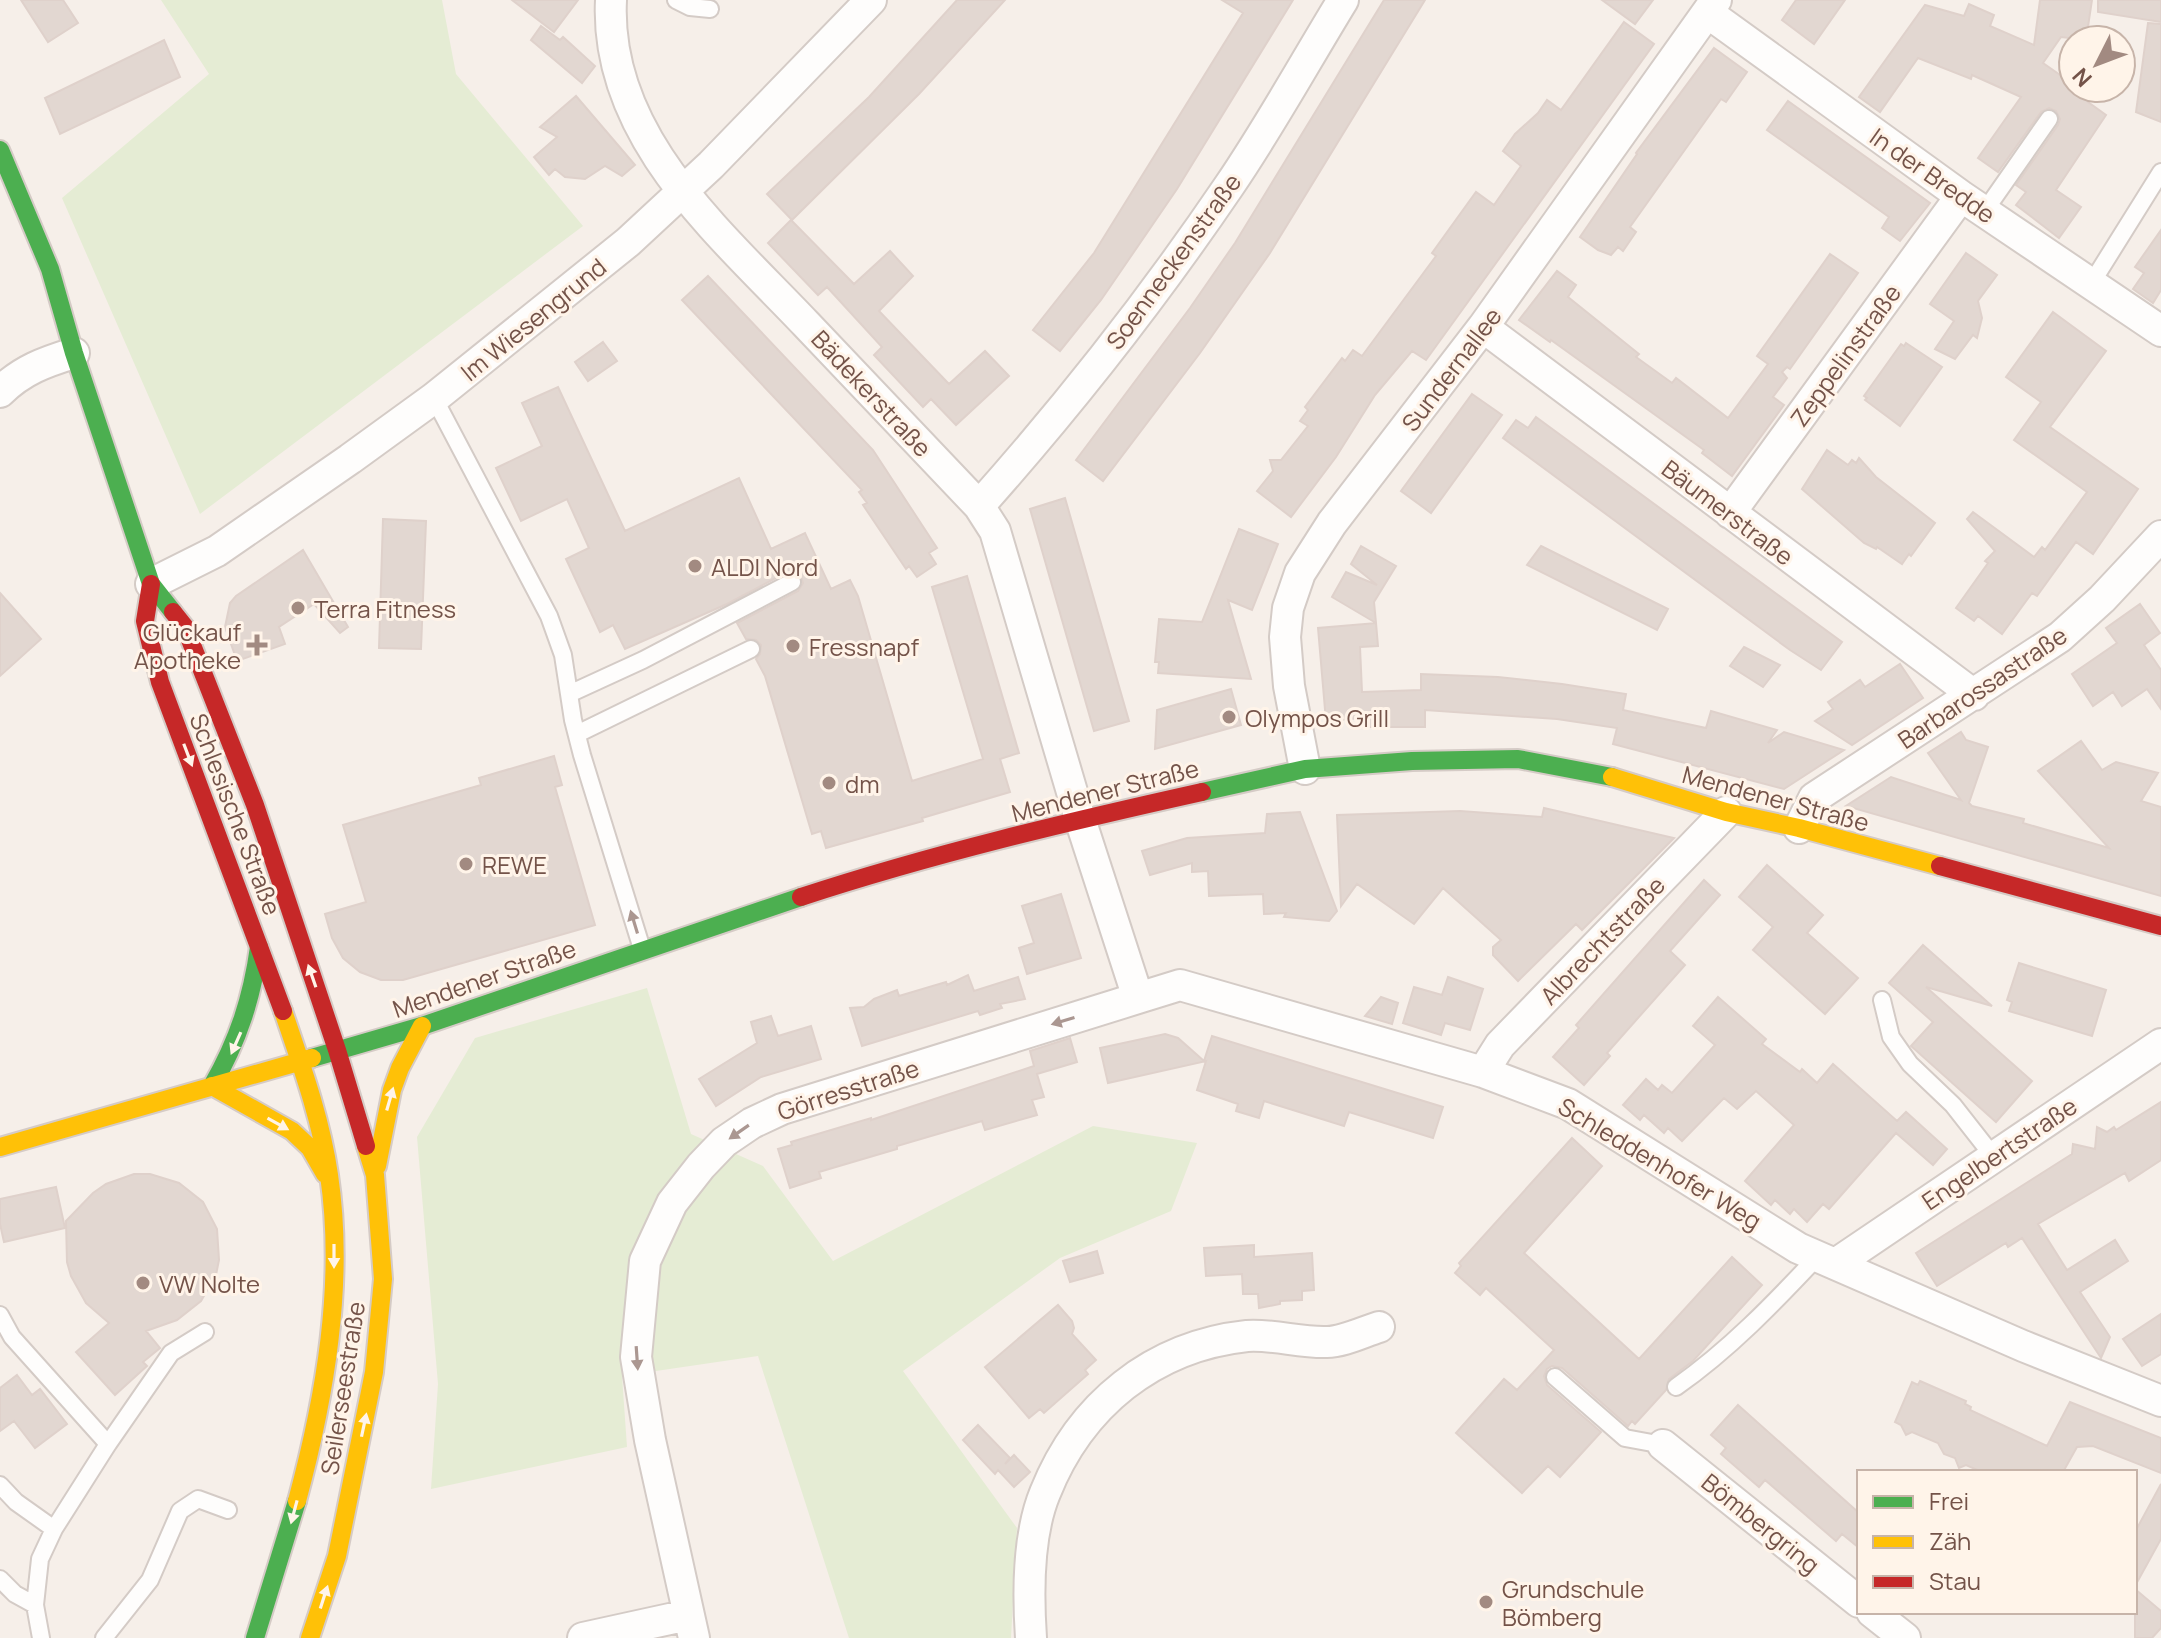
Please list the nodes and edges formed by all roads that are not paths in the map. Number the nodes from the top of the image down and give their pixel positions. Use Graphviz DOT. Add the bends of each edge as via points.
graph roads {
  1 [pos="611,0"];
  2 [pos="676,0"];
  3 [pos="871,0"];
  4 [pos="1343,0"];
  5 [pos="1712,6"];
  6 [pos="710,9"];
  7 [pos="2049,119"];
  8 [pos="0,150"];
  9 [pos="2161,172"];
  10 [pos="682,193"];
  11 [pos="1973,204"];
  12 [pos="2091,284"];
  13 [pos="1483,327"];
  14 [pos="2161,331"];
  15 [pos="74,353"];
  16 [pos="0,392"];
  17 [pos="434,398"];
  18 [pos="979,506"];
  19 [pos="1730,513"];
  20 [pos="2161,536"];
  21 [pos="792,582"];
  22 [pos="151,584"];
  23 [pos="751,649"];
  24 [pos="569,694"];
  25 [pos="1974,695"];
  26 [pos="577,734"];
  27 [pos="1305,769"];
  28 [pos="1726,812"];
  29 [pos="1080,819"];
  30 [pos="1799,828"];
  31 [pos="2161,926"];
  32 [pos="260,942"];
  33 [pos="642,949"];
  34 [pos="1138,998"];
  35 [pos="1882,1000"];
  36 [pos="422,1026"];
  37 [pos="2161,1044"];
  38 [pos="337,1050"];
  39 [pos="301,1060"];
  40 [pos="1483,1072"];
  41 [pos="212,1086"];
  42 [pos="0,1147"];
  43 [pos="1993,1156"];
  44 [pos="375,1175"];
  45 [pos="328,1178"];
  46 [pos="1828,1259"];
  47 [pos="0,1315"];
  48 [pos="1379,1327"];
  49 [pos="205,1332"];
  50 [pos="1555,1377"];
  51 [pos="1676,1387"];
  52 [pos="2161,1401"];
  53 [pos="108,1444"];
  54 [pos="1663,1445"];
  55 [pos="0,1485"];
  56 [pos="228,1510"];
  57 [pos="54,1529"];
  58 [pos="0,1579"];
  59 [pos="1857,1600"];
  60 [pos="35,1605"];
  61 [pos="1875,1614"];
  62 [pos="691,1627"];
  63 [pos="41,1638"];
  64 [pos="104,1638"];
  65 [pos="255,1638"];
  66 [pos="310,1638"];
  67 [pos="583,1638"];
  68 [pos="1031,1638"];
  69 [pos="1905,1638"];
  1 -- 10 [label="street, Bädekerstraße" via="620,78 632,109"];
  2 -- 6 [label="lane"];
  3 -- 10 [label="street, Im Wiesengrund"];
  4 -- 18 [label="street, Soenneckenstraße" via="1221,197 1122,334"];
  5 -- 11 [label="street, In der Bredde"];
  5 -- 13 [label="street, Sundernallee"];
  7 -- 11 [label="lane"];
  8 -- 15 [label="main road, Schlesische Straße" via="50,269"];
  9 -- 12 [label="lane"];
  10 -- 17 [label="street, Im Wiesengrund"];
  10 -- 18 [label="street, Bädekerstraße"];
  11 -- 12 [label="street, In der Bredde"];
  11 -- 19 [label="street, Zeppelinstraße"];
  12 -- 14 [label="street, In der Bredde"];
  13 -- 19 [label="street, Bäumerstraße"];
  13 -- 27 [label="street, Sundernallee" via="1332,523 1300,573 1285,637"];
  15 -- 16 [label="street" via="37,364"];
  15 -- 22 [label="main road, Schlesische Straße"];
  17 -- 22 [label="street, Im Wiesengrund" via="217,551"];
  17 -- 24 [label="lane" via="549,616"];
  18 -- 29 [label="street, Bädekerstraße" via="995,531"];
  19 -- 25 [label="street, Bäumerstraße"];
  20 -- 25 [label="street, Barbarossastraße" via="2060,637"];
  21 -- 24 [label="lane"];
  22 -- 32 [label="main road, Schlesische Straße, one-way" via="143,616 157,672"];
  38 -- 22 [label="main road, Schlesische Straße, one-way" via="255,805 185,627"];
  23 -- 26 [label="lane"];
  24 -- 26 [label="lane"];
  25 -- 30 [label="street, Barbarossastraße" via="1814,798"];
  33 -- 26 [label="lane, one-way"];
  27 -- 28 [label="main road, Mendener Straße" via="1518,759 1599,773"];
  27 -- 29 [label="main road, Mendener Straße"];
  28 -- 30 [label="main road, Mendener Straße"];
  28 -- 40 [label="street, Albrechtstraße" via="1500,1045"];
  29 -- 33 [label="main road, Mendener Straße" via="859,878"];
  29 -- 34 [label="street"];
  30 -- 31 [label="main road, Mendener Straße"];
  32 -- 39 [label="main road, Schlesische Straße"];
  32 -- 41 [label="main road, one-way" via="244,1025"];
  33 -- 36 [label="main road, Mendener Straße"];
  34 -- 40 [label="street, Schleddenhofer Weg" via="1180,985"];
  34 -- 62 [label="street, Görresstraße, one-way" via="782,1109 724,1142 672,1203 645,1261 636,1357"];
  35 -- 43 [label="lane" via="1891,1037 1910,1064 1953,1105"];
  36 -- 38 [label="main road, Mendener Straße"];
  44 -- 36 [label="main road, one-way" via="392,1090"];
  37 -- 43 [label="street, Engelbertstraße"];
  38 -- 39 [label="main road, Mendener Straße"];
  38 -- 44 [label="main road, Seilerseestraße"];
  39 -- 41 [label="main road, Mendener Straße"];
  39 -- 45 [label="main road, Seilerseestraße"];
  40 -- 46 [label="street, Schleddenhofer Weg" via="1568,1104 1798,1248"];
  41 -- 42 [label="main road, Mendener Straße"];
  41 -- 45 [label="main road, one-way" via="292,1131"];
  43 -- 46 [label="street, Engelbertstraße"];
  66 -- 44 [label="main road, Seilerseestraße, one-way" via="337,1556 374,1372 383,1279"];
  45 -- 65 [label="main road, Seilerseestraße, one-way" via="334,1297 323,1388 279,1568"];
  46 -- 51 [label="lane"];
  46 -- 52 [label="street, Schleddenhofer Weg"];
  47 -- 53 [label="lane" via="12,1337"];
  48 -- 68 [label="street" via="1329,1343 1249,1336 1201,1346 1165,1358 1094,1410 1044,1494 1032,1548"];
  49 -- 53 [label="lane" via="171,1353"];
  50 -- 54 [label="lane" via="1625,1438"];
  53 -- 57 [label="lane"];
  54 -- 59 [label="street, Bömbergring"];
  55 -- 57 [label="lane"];
  56 -- 64 [label="lane" via="198,1499 180,1511 150,1580"];
  57 -- 60 [label="lane" via="40,1559"];
  58 -- 60 [label="lane"];
  60 -- 63 [label="lane"];
  61 -- 69 [label="street"];
  62 -- 67 [label="street, Görresstraße"];
}
